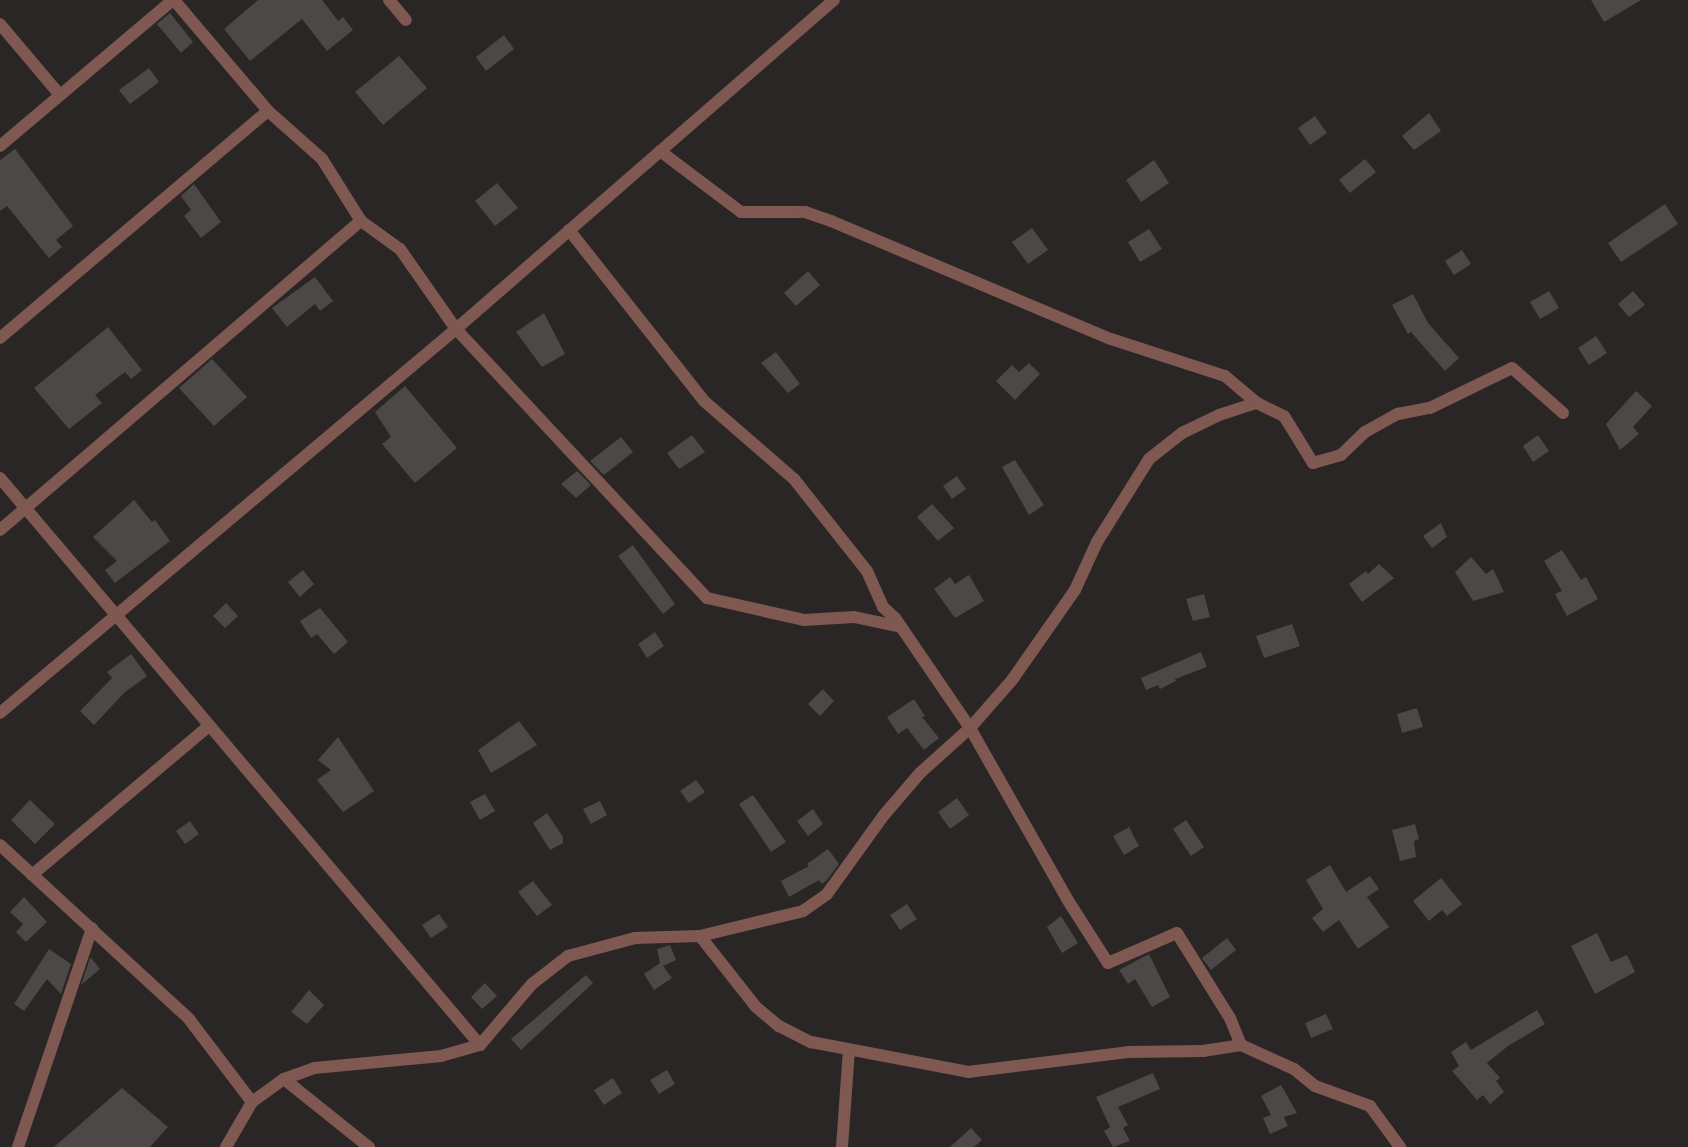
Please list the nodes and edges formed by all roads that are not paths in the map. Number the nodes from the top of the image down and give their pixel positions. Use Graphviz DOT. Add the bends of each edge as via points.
graph roads {
  1 [pos="173,0"];
  2 [pos="389,0"];
  3 [pos="834,0"];
  4 [pos="406,20"];
  5 [pos="0,24"];
  6 [pos="60,95"];
  7 [pos="268,111"];
  8 [pos="0,146"];
  9 [pos="660,151"];
  10 [pos="361,221"];
  11 [pos="569,230"];
  12 [pos="456,329"];
  13 [pos="0,338"];
  14 [pos="1257,403"];
  15 [pos="1563,413"];
  16 [pos="0,478"];
  17 [pos="26,509"];
  18 [pos="0,530"];
  19 [pos="116,615"];
  20 [pos="901,626"];
  21 [pos="0,713"];
  22 [pos="209,726"];
  23 [pos="970,728"];
  24 [pos="0,845"];
  25 [pos="32,875"];
  26 [pos="92,928"];
  27 [pos="700,936"];
  28 [pos="480,1045"];
  29 [pos="1241,1045"];
  30 [pos="849,1050"];
  31 [pos="284,1079"];
  32 [pos="252,1102"];
  33 [pos="18,1147"];
  34 [pos="226,1147"];
  35 [pos="369,1147"];
  36 [pos="842,1147"];
  37 [pos="1400,1147"];
  1 -- 6 [label="street"];
  1 -- 7 [label="street"];
  2 -- 4 [label="street"];
  3 -- 9 [label="street"];
  5 -- 6 [label="street"];
  6 -- 8 [label="street"];
  7 -- 10 [label="street" via="322,159"];
  7 -- 13 [label="street"];
  9 -- 11 [label="street"];
  9 -- 14 [label="street" via="741,212 805,212 831,221 1112,339 1225,376"];
  10 -- 12 [label="street" via="400,249"];
  10 -- 17 [label="street"];
  11 -- 12 [label="street"];
  11 -- 20 [label="street" via="704,401 794,479 867,571 883,607"];
  12 -- 19 [label="street"];
  12 -- 20 [label="street" via="707,598 804,620 854,617"];
  14 -- 15 [label="street" via="1284,416 1313,463 1341,455 1365,432 1398,414 1430,408 1512,368"];
  14 -- 23 [label="street" via="1218,415 1182,433 1149,459 1097,542 1075,590 1012,680"];
  16 -- 17 [label="street"];
  17 -- 18 [label="street"];
  17 -- 19 [label="street"];
  19 -- 21 [label="street"];
  19 -- 22 [label="street"];
  20 -- 23 [label="street"];
  22 -- 25 [label="street"];
  22 -- 28 [label="street"];
  23 -- 27 [label="street" via="908,787 827,894 803,911"];
  23 -- 29 [label="street" via="1067,899 1108,963 1177,933 1230,1018"];
  24 -- 25 [label="street"];
  25 -- 26 [label="street"];
  26 -- 32 [label="street" via="188,1019"];
  26 -- 33 [label="street"];
  27 -- 28 [label="street" via="635,938 568,956 532,984"];
  27 -- 30 [label="street" via="756,1007 778,1026 811,1042"];
  28 -- 31 [label="street" via="441,1056 314,1068"];
  29 -- 30 [label="street" via="1203,1051 1128,1052 968,1072"];
  29 -- 37 [label="street" via="1294,1069 1315,1086 1370,1106"];
  30 -- 36 [label="street"];
  31 -- 32 [label="street"];
  31 -- 35 [label="street"];
  32 -- 34 [label="street"];
}
